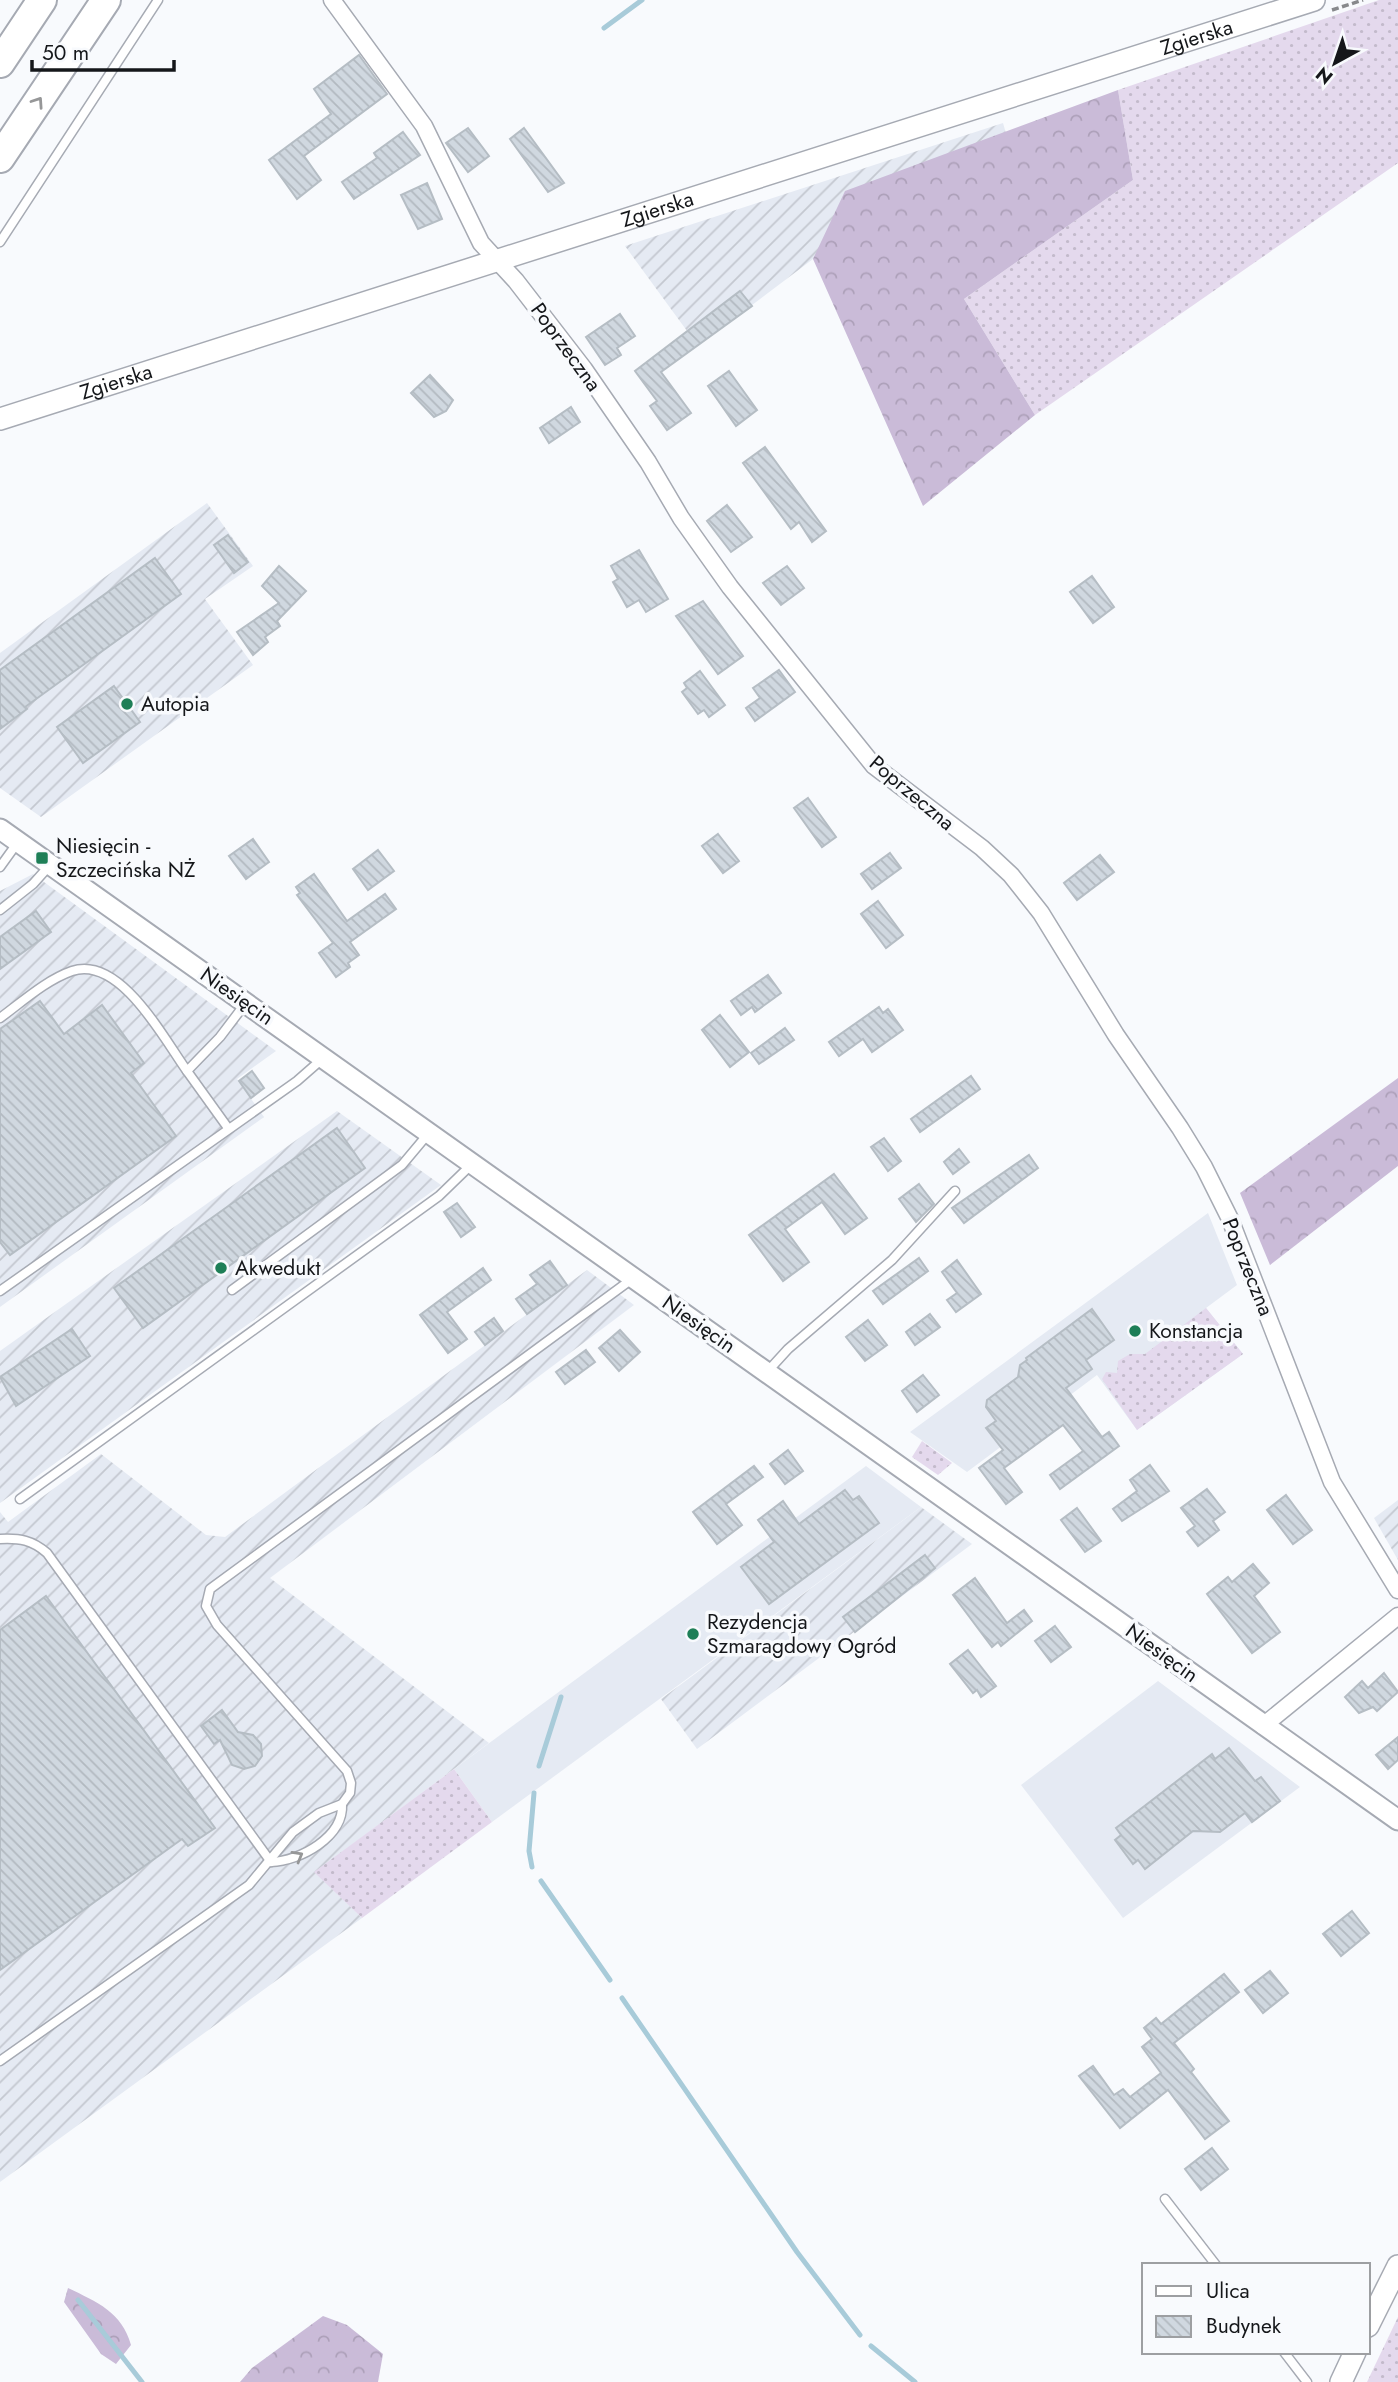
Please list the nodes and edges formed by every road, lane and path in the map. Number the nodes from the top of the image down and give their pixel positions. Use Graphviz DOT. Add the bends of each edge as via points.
graph roads {
  1 [pos="42,0"];
  2 [pos="106,0"];
  3 [pos="158,0"];
  4 [pos="332,0"];
  5 [pos="1314,0"];
  6 [pos="0,64"];
  7 [pos="0,158"];
  8 [pos="0,242"];
  9 [pos="498,262"];
  10 [pos="0,419"];
  11 [pos="0,829"];
  12 [pos="18,842"];
  13 [pos="50,864"];
  14 [pos="0,867"];
  15 [pos="0,909"];
  16 [pos="246,1002"];
  17 [pos="0,1018"];
  18 [pos="324,1058"];
  19 [pos="187,1071"];
  20 [pos="228,1128"];
  21 [pos="430,1132"];
  22 [pos="474,1162"];
  23 [pos="955,1191"];
  24 [pos="634,1278"];
  25 [pos="232,1290"];
  26 [pos="0,1291"];
  27 [pos="767,1372"];
  28 [pos="20,1499"];
  29 [pos="0,1539"];
  30 [pos="1398,1590"];
  31 [pos="1398,1616"];
  32 [pos="1263,1726"];
  33 [pos="342,1804"];
  34 [pos="1398,1820"];
  35 [pos="271,1862"];
  36 [pos="0,2061"];
  37 [pos="1165,2199"];
  38 [pos="1214,2263"];
  39 [pos="1398,2266"];
  40 [pos="1370,2322"];
  41 [pos="1286,2354"];
  42 [pos="1354,2354"];
  43 [pos="1307,2382"];
  44 [pos="1341,2382"];
  1 -- 6 [label="highway"];
  7 -- 2 [label="highway, one-way"];
  3 -- 8 [label="lane"];
  4 -- 9 [label="street, Poprzeczna" via="413,109 481,243"];
  5 -- 9 [label="main road, Zgierska"];
  9 -- 10 [label="main road, Zgierska"];
  9 -- 30 [label="street, Poprzeczna" via="584,369 730,587 874,766 982,848 1041,913 1204,1167 1230,1219 1332,1482"];
  11 -- 12 [label="street, Niesięcin"];
  12 -- 13 [label="street, Niesięcin"];
  12 -- 14 [label="lane"];
  13 -- 15 [label="lane" via="29,888"];
  13 -- 16 [label="street, Niesięcin"];
  16 -- 18 [label="street, Niesięcin"];
  16 -- 19 [label="lane"];
  17 -- 19 [label="lane" via="60,977 75,970 91,970 109,976 132,994"];
  18 -- 20 [label="lane"];
  18 -- 21 [label="street, Niesięcin"];
  19 -- 20 [label="lane"];
  20 -- 26 [label="lane"];
  21 -- 22 [label="street, Niesięcin"];
  21 -- 25 [label="lane" via="397,1169"];
  22 -- 24 [label="street, Niesięcin"];
  22 -- 28 [label="lane" via="439,1196"];
  23 -- 27 [label="lane" via="885,1266"];
  24 -- 27 [label="street, Niesięcin"];
  24 -- 33 [label="lane" via="210,1589 206,1606 217,1625 346,1771 350,1793"];
  27 -- 32 [label="street, Niesięcin"];
  29 -- 35 [label="lane" via="19,1538 47,1553"];
  31 -- 32 [label="street"];
  32 -- 34 [label="street, Niesięcin"];
  33 -- 35 [label="lane" via="293,1832"];
  35 -- 33 [label="lane, one-way" via="299,1857 336,1829 343,1816"];
  35 -- 36 [label="lane" via="249,1885"];
  37 -- 38 [label="lane"];
  39 -- 40 [label="main road"];
  41 -- 43 [label="lane"];
  42 -- 44 [label="main road"];
}
